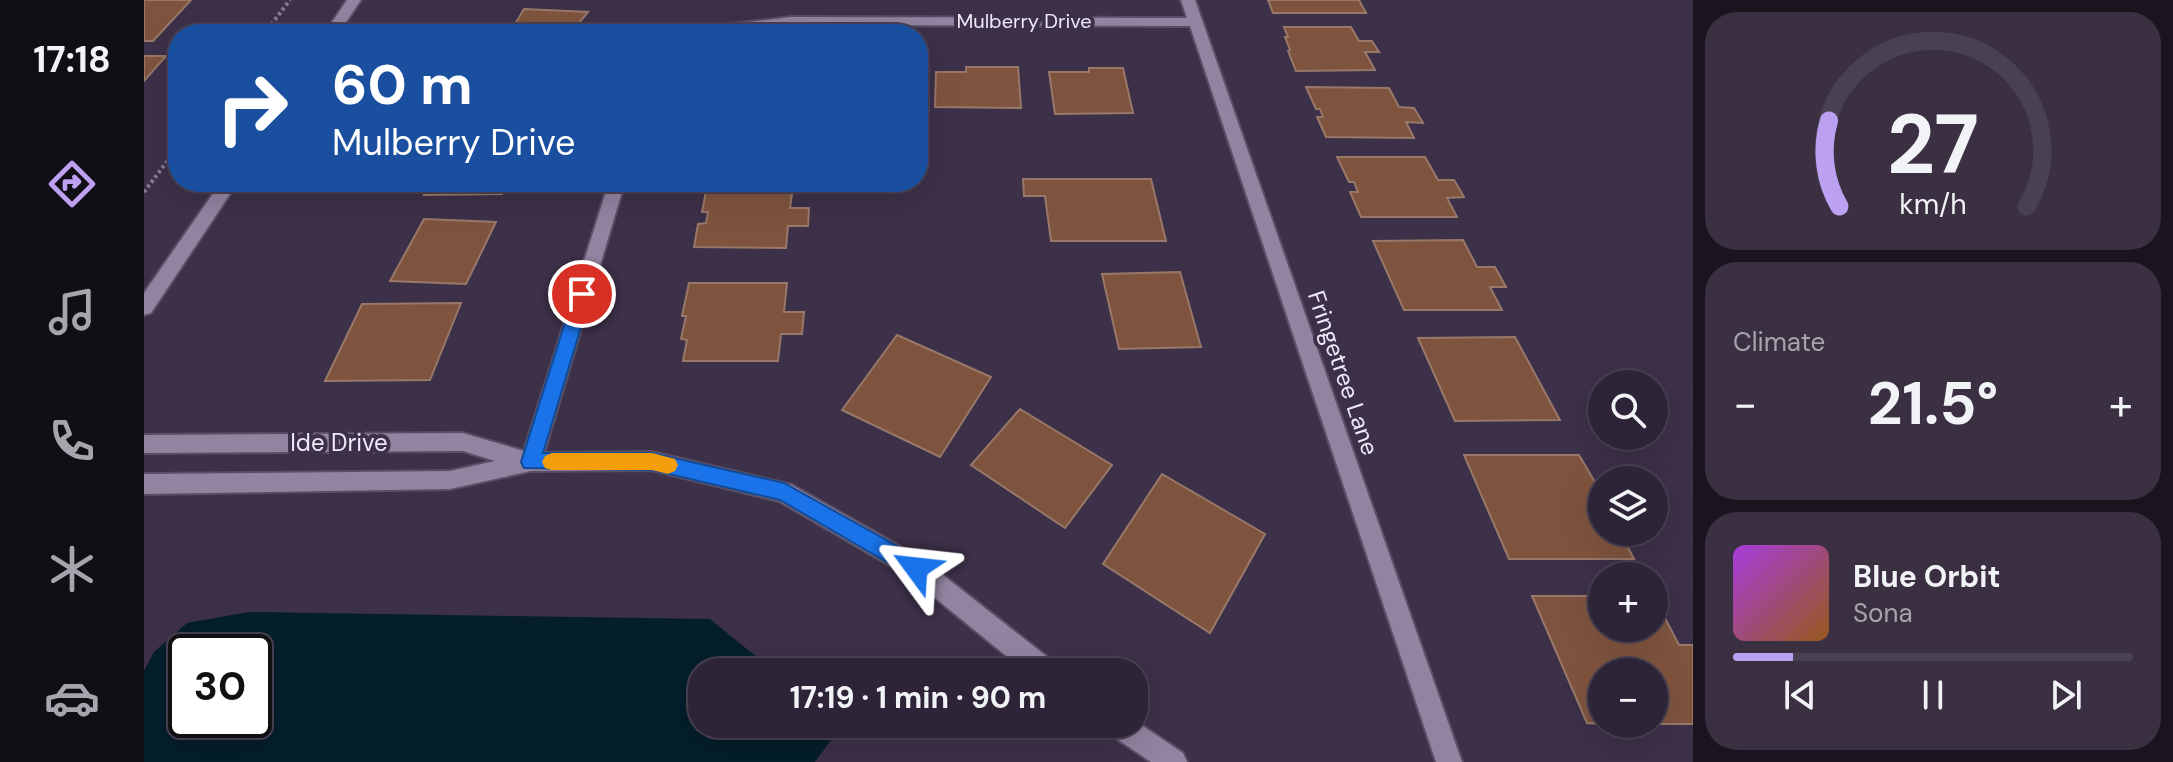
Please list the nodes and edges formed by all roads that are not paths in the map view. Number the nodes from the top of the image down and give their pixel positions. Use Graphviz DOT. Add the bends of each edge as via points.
graph roads {
  1 [pos="354,0"];
  2 [pos="1188,0"];
  3 [pos="1195,22"];
  4 [pos="338,24"];
  5 [pos="766,24"];
  6 [pos="223,192"];
  7 [pos="614,192"];
  8 [pos="144,308"];
  9 [pos="144,444"];
  10 [pos="531,462"];
  11 [pos="144,484"];
  12 [pos="1028,658"];
  13 [pos="1138,738"];
  14 [pos="1174,762"];
  15 [pos="1449,762"];
  1 -- 4 [label="street"];
  2 -- 3 [label="street, Fringetree Lane"];
  3 -- 5 [label="street, Mulberry Drive"];
  3 -- 15 [label="street, Fringetree Lane"];
  6 -- 8 [label="street"];
  7 -- 10 [label="street"];
  9 -- 10 [label="street, Ide Drive" via="463,442"];
  10 -- 11 [label="street, Ide Drive" via="450,480"];
  10 -- 12 [label="street, Ide Drive" via="652,461 784,492 916,568"];
  13 -- 14 [label="street"];
}
